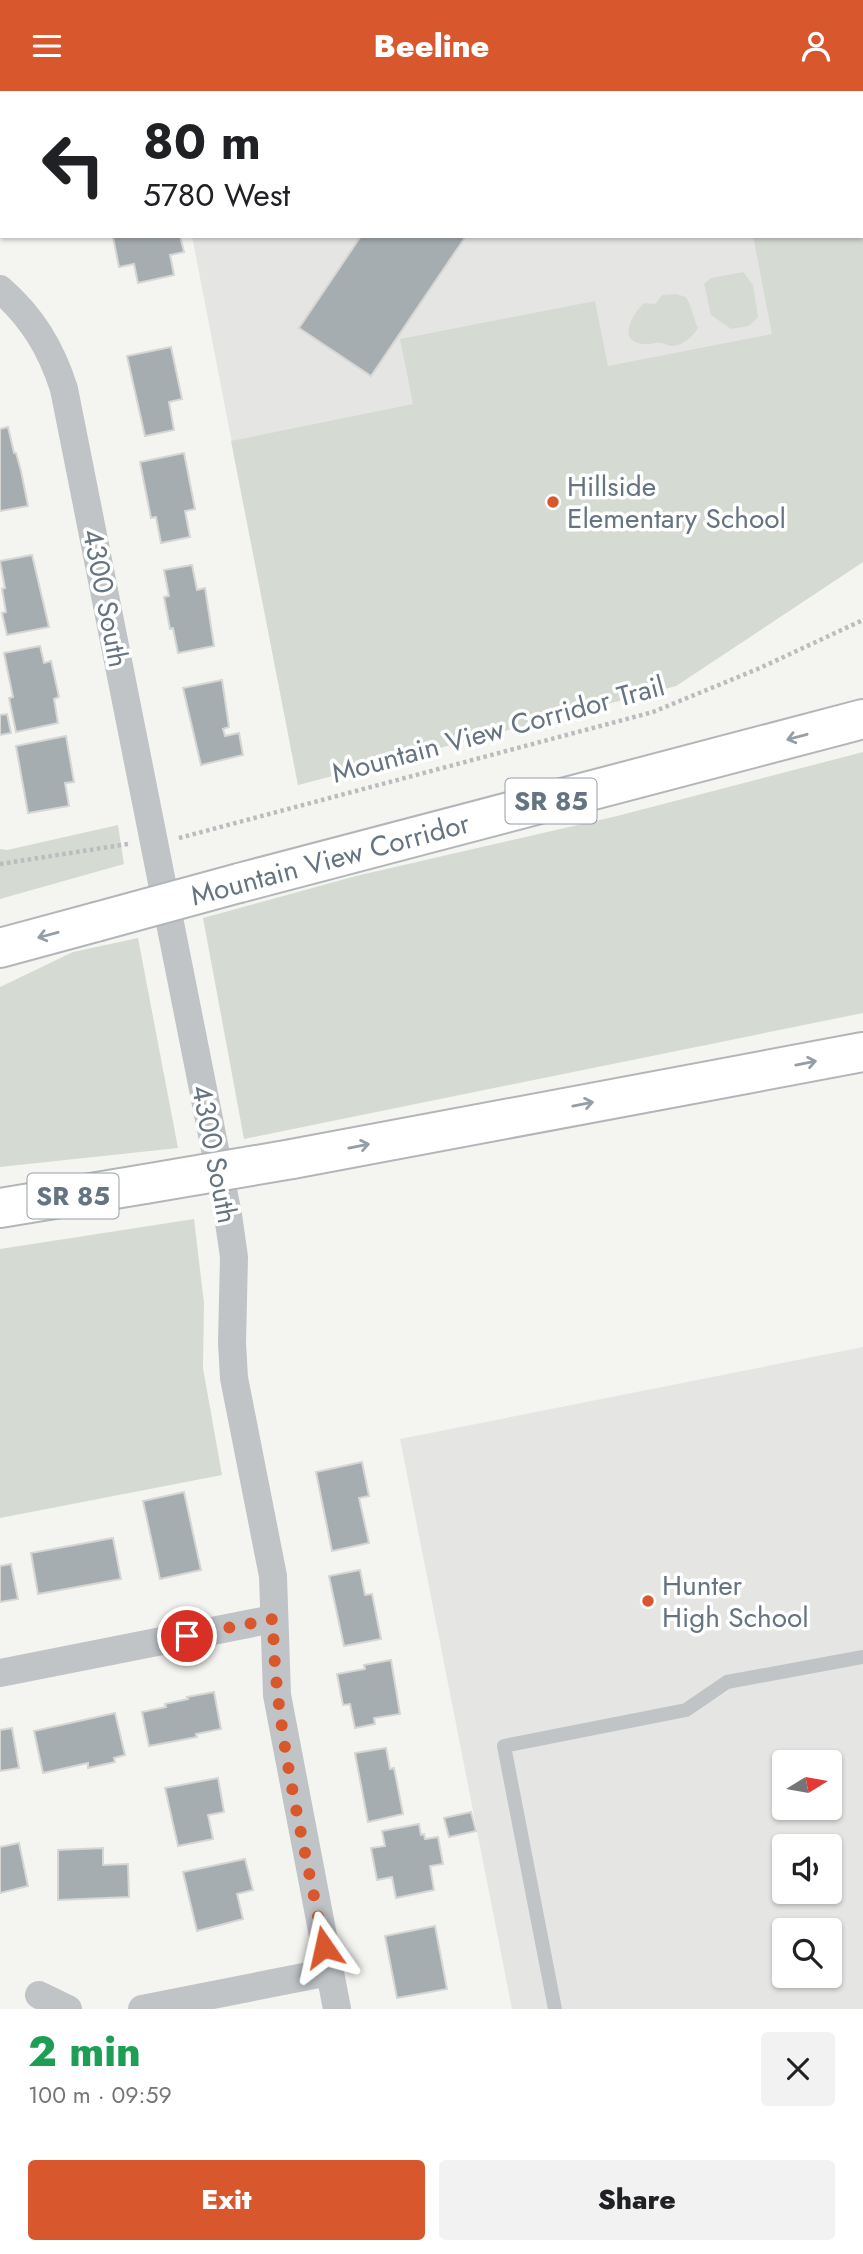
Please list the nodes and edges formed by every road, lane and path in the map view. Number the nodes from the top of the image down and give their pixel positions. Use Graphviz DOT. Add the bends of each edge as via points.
graph roads {
  1 [pos="0,289"];
  2 [pos="863,620"];
  3 [pos="863,719"];
  4 [pos="175,838"];
  5 [pos="131,843"];
  6 [pos="0,864"];
  7 [pos="0,948"];
  8 [pos="863,1052"];
  9 [pos="0,1207"];
  10 [pos="273,1619"];
  11 [pos="863,1657"];
  12 [pos="0,1674"];
  13 [pos="329,1972"];
  14 [pos="39,1995"];
  15 [pos="68,2009"];
  16 [pos="142,2009"];
  17 [pos="337,2009"];
  18 [pos="555,2009"];
  1 -- 10 [label="street, 4300 South" via="37,328 57,366 70,412 228,1215 234,1268 234,1378 272,1576"];
  2 -- 4 [label="path, Mountain View Corridor Trail" via="653,712"];
  3 -- 7 [label="highway, Mountain View Corridor / SR 85, one-way, bridge"];
  5 -- 6 [label="path"];
  9 -- 8 [label="highway, SR 85, one-way, bridge" via="292,1159"];
  10 -- 12 [label="street"];
  10 -- 13 [label="street, 4300 South" via="281,1720"];
  11 -- 18 [label="lane" via="727,1682 686,1710 504,1746"];
  13 -- 16 [label="street"];
  13 -- 17 [label="street, 4300 South"];
  14 -- 15 [label="street"];
}
